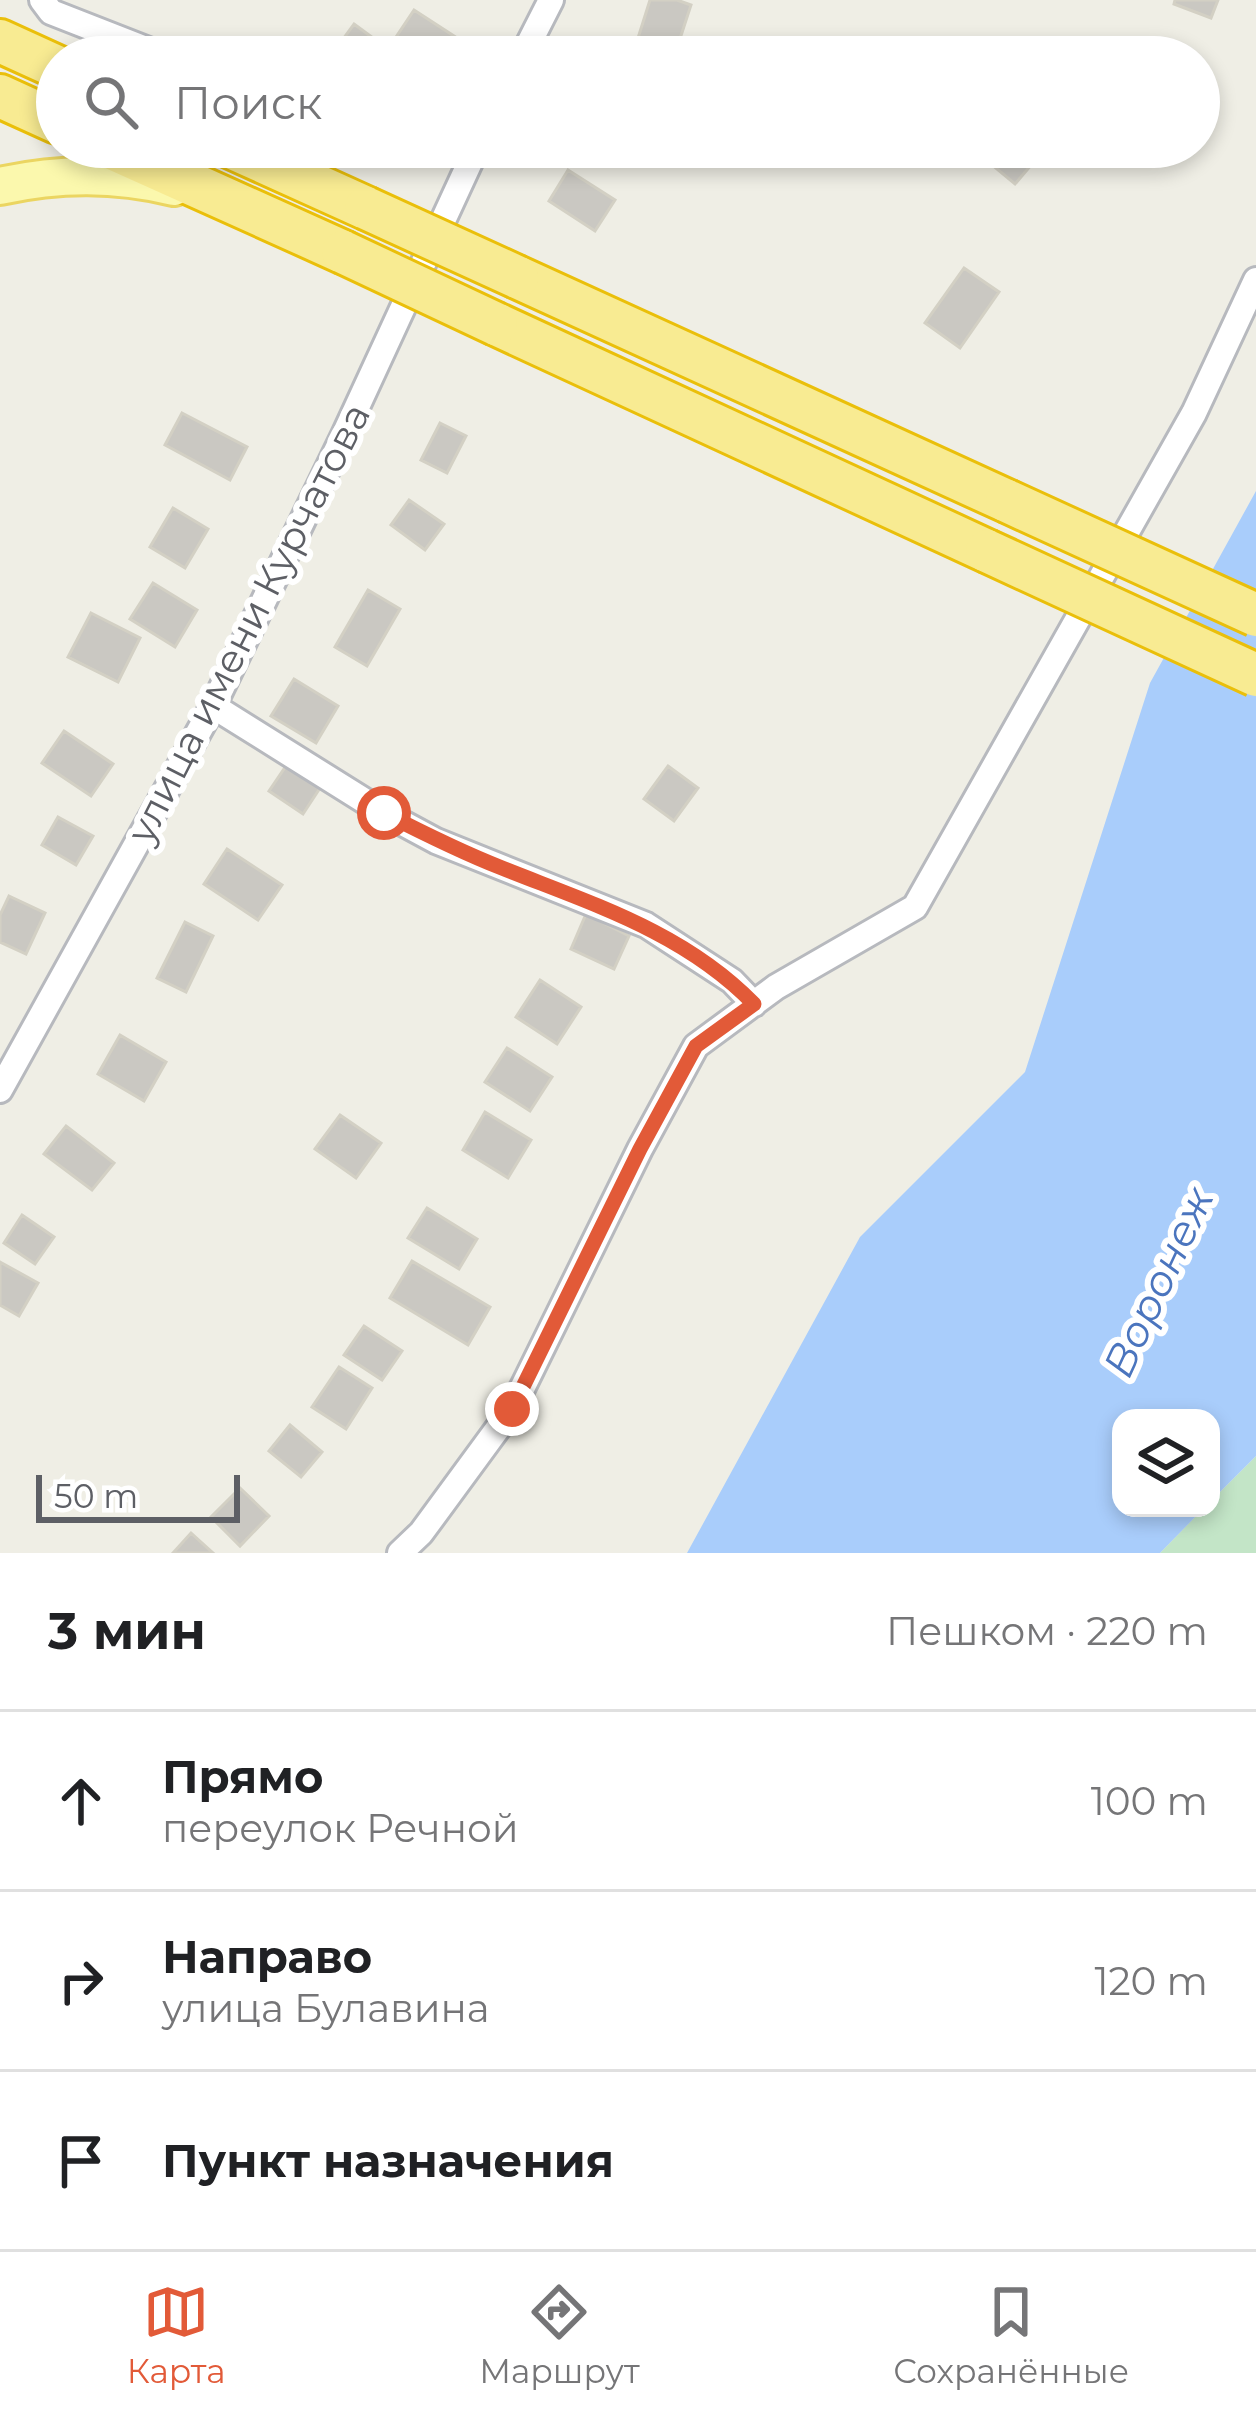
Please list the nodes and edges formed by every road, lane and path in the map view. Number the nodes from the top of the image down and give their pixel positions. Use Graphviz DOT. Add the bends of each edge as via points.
graph roads {
  1 [pos="42,0"];
  2 [pos="551,0"];
  3 [pos="112,36"];
  4 [pos="533,36"];
  5 [pos="0,41"];
  6 [pos="36,58"];
  7 [pos="0,96"];
  8 [pos="36,112"];
  9 [pos="156,168"];
  10 [pos="277,168"];
  11 [pos="467,168"];
  12 [pos="0,186"];
  13 [pos="264,217"];
  14 [pos="1256,280"];
  15 [pos="1256,615"];
  16 [pos="1256,675"];
  17 [pos="213,706"];
  18 [pos="754,1004"];
  19 [pos="0,1090"];
  20 [pos="400,1553"];
  1 -- 3 [label="street" via="51,12"];
  2 -- 4 [label="street"];
  5 -- 6 [label="highway"];
  7 -- 8 [label="highway"];
  9 -- 13 [label="highway"];
  10 -- 15 [label="highway, bridge"];
  11 -- 17 [label="street, улица имени Курчатова"];
  12 -- 13 [label="main road" via="108,175 185,189"];
  13 -- 16 [label="highway, bridge"];
  14 -- 18 [label="street" via="1194,413 915,907"];
  17 -- 18 [label="street" via="436,841 646,925"];
  17 -- 19 [label="street, улица имени Курчатова"];
  18 -- 20 [label="street" via="696,1046 512,1409"];
}
